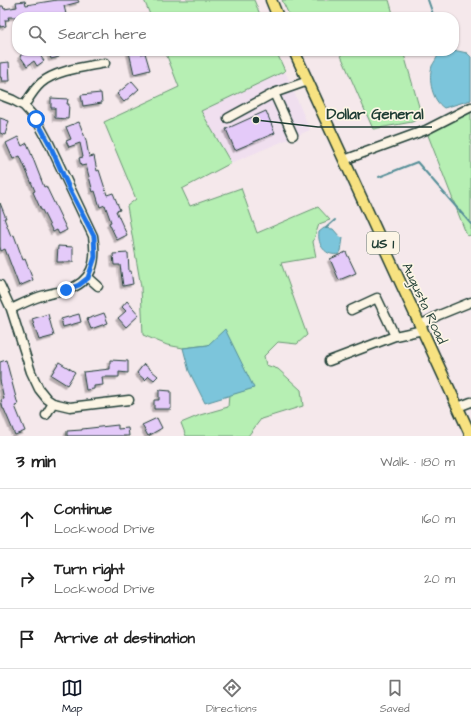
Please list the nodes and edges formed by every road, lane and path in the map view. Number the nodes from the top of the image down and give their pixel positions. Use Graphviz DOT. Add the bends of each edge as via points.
graph roads {
  1 [pos="271,0"];
  2 [pos="276,12"];
  3 [pos="296,56"];
  4 [pos="105,63"];
  5 [pos="308,81"];
  6 [pos="274,93"];
  7 [pos="0,95"];
  8 [pos="24,106"];
  9 [pos="471,107"];
  10 [pos="228,118"];
  11 [pos="293,135"];
  12 [pos="344,160"];
  13 [pos="88,278"];
  14 [pos="0,285"];
  15 [pos="98,286"];
  16 [pos="471,302"];
  17 [pos="11,309"];
  18 [pos="351,310"];
  19 [pos="421,328"];
  20 [pos="395,336"];
  21 [pos="329,361"];
  22 [pos="129,400"];
  23 [pos="471,402"];
  24 [pos="53,403"];
  25 [pos="458,407"];
  26 [pos="46,415"];
  27 [pos="471,436"];
  1 -- 2 [label="main road"];
  3 -- 5 [label="main road, Augusta Road / US 1"];
  4 -- 8 [label="street" via="49,78 38,86"];
  5 -- 6 [label="street"];
  5 -- 12 [label="main road, Augusta Road / US 1"];
  6 -- 10 [label="street"];
  6 -- 11 [label="street"];
  7 -- 8 [label="street"];
  8 -- 13 [label="street" via="36,119 49,143 94,236 95,257"];
  9 -- 12 [label="street" via="426,130"];
  12 -- 19 [label="main road, Augusta Road / US 1"];
  13 -- 15 [label="street"];
  13 -- 17 [label="street" via="79,285"];
  14 -- 17 [label="street"];
  16 -- 19 [label="street" via="439,315"];
  17 -- 24 [label="street" via="31,372 42,394"];
  18 -- 20 [label="street" via="377,298"];
  19 -- 20 [label="street"];
  19 -- 25 [label="main road, Augusta Road / US 1"];
  20 -- 21 [label="street"];
  22 -- 24 [label="street" via="80,407"];
  23 -- 25 [label="street"];
  24 -- 26 [label="street"];
  25 -- 27 [label="main road, Augusta Road / US 1"];
}
